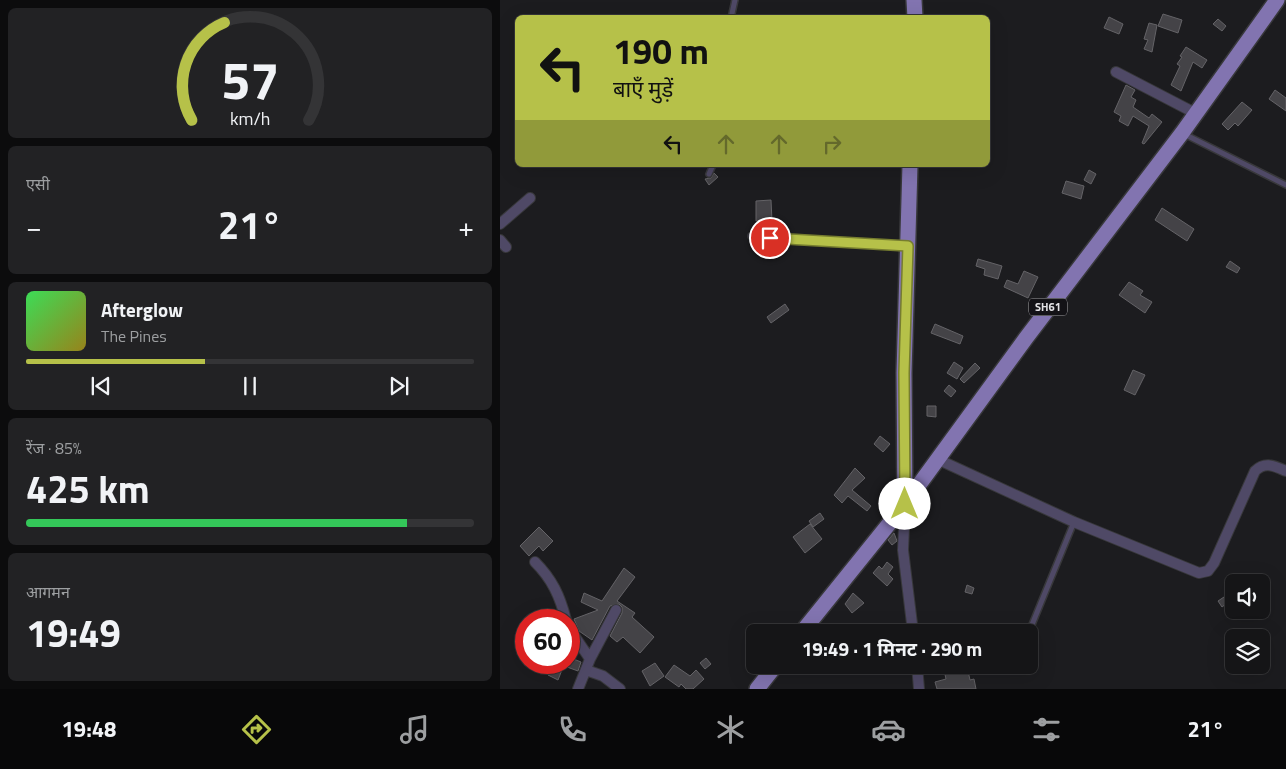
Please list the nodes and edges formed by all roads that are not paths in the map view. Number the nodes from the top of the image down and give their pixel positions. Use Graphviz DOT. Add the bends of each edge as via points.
graph roads {
  1 [pos="735,0"];
  2 [pos="914,0"];
  3 [pos="1277,0"];
  4 [pos="732,15"];
  5 [pos="914,15"];
  6 [pos="1116,72"];
  7 [pos="1195,113"];
  8 [pos="1182,133"];
  9 [pos="712,167"];
  10 [pos="910,167"];
  11 [pos="709,174"];
  12 [pos="1286,185"];
  13 [pos="530,198"];
  14 [pos="500,224"];
  15 [pos="751,236"];
  16 [pos="908,246"];
  17 [pos="937,459"];
  18 [pos="1286,471"];
  19 [pos="905,504"];
  20 [pos="1074,522"];
  21 [pos="535,562"];
  22 [pos="562,609"];
  23 [pos="616,610"];
  24 [pos="808,624"];
  25 [pos="912,624"];
  26 [pos="1032,624"];
  27 [pos="580,644"];
  28 [pos="590,659"];
  29 [pos="586,670"];
  30 [pos="769,674"];
  31 [pos="918,674"];
  32 [pos="578,689"];
  33 [pos="620,689"];
  34 [pos="757,689"];
  35 [pos="920,689"];
  1 -- 4 [label="lane"];
  2 -- 5 [label="main road"];
  3 -- 7 [label="main road, SH61"];
  6 -- 7 [label="street"];
  7 -- 8 [label="main road, SH61"];
  8 -- 12 [label="lane"];
  8 -- 17 [label="main road, SH61"];
  9 -- 11 [label="lane"];
  10 -- 16 [label="main road"];
  13 -- 14 [label="street"];
  15 -- 16 [label="lane"];
  16 -- 19 [label="main road" via="904,373"];
  17 -- 19 [label="main road, SH61"];
  17 -- 20 [label="street"];
  18 -- 20 [label="street" via="1264,464 1255,471 1214,563 1204,572 1192,571"];
  19 -- 24 [label="main road, SH61"];
  19 -- 25 [label="street" via="904,550"];
  20 -- 26 [label="lane"];
  21 -- 22 [label="street" via="555,588"];
  23 -- 28 [label="street"];
  27 -- 28 [label="street"];
  28 -- 29 [label="street"];
  29 -- 32 [label="street"];
  29 -- 33 [label="street" via="602,676"];
  30 -- 34 [label="main road"];
  31 -- 35 [label="street"];
}
